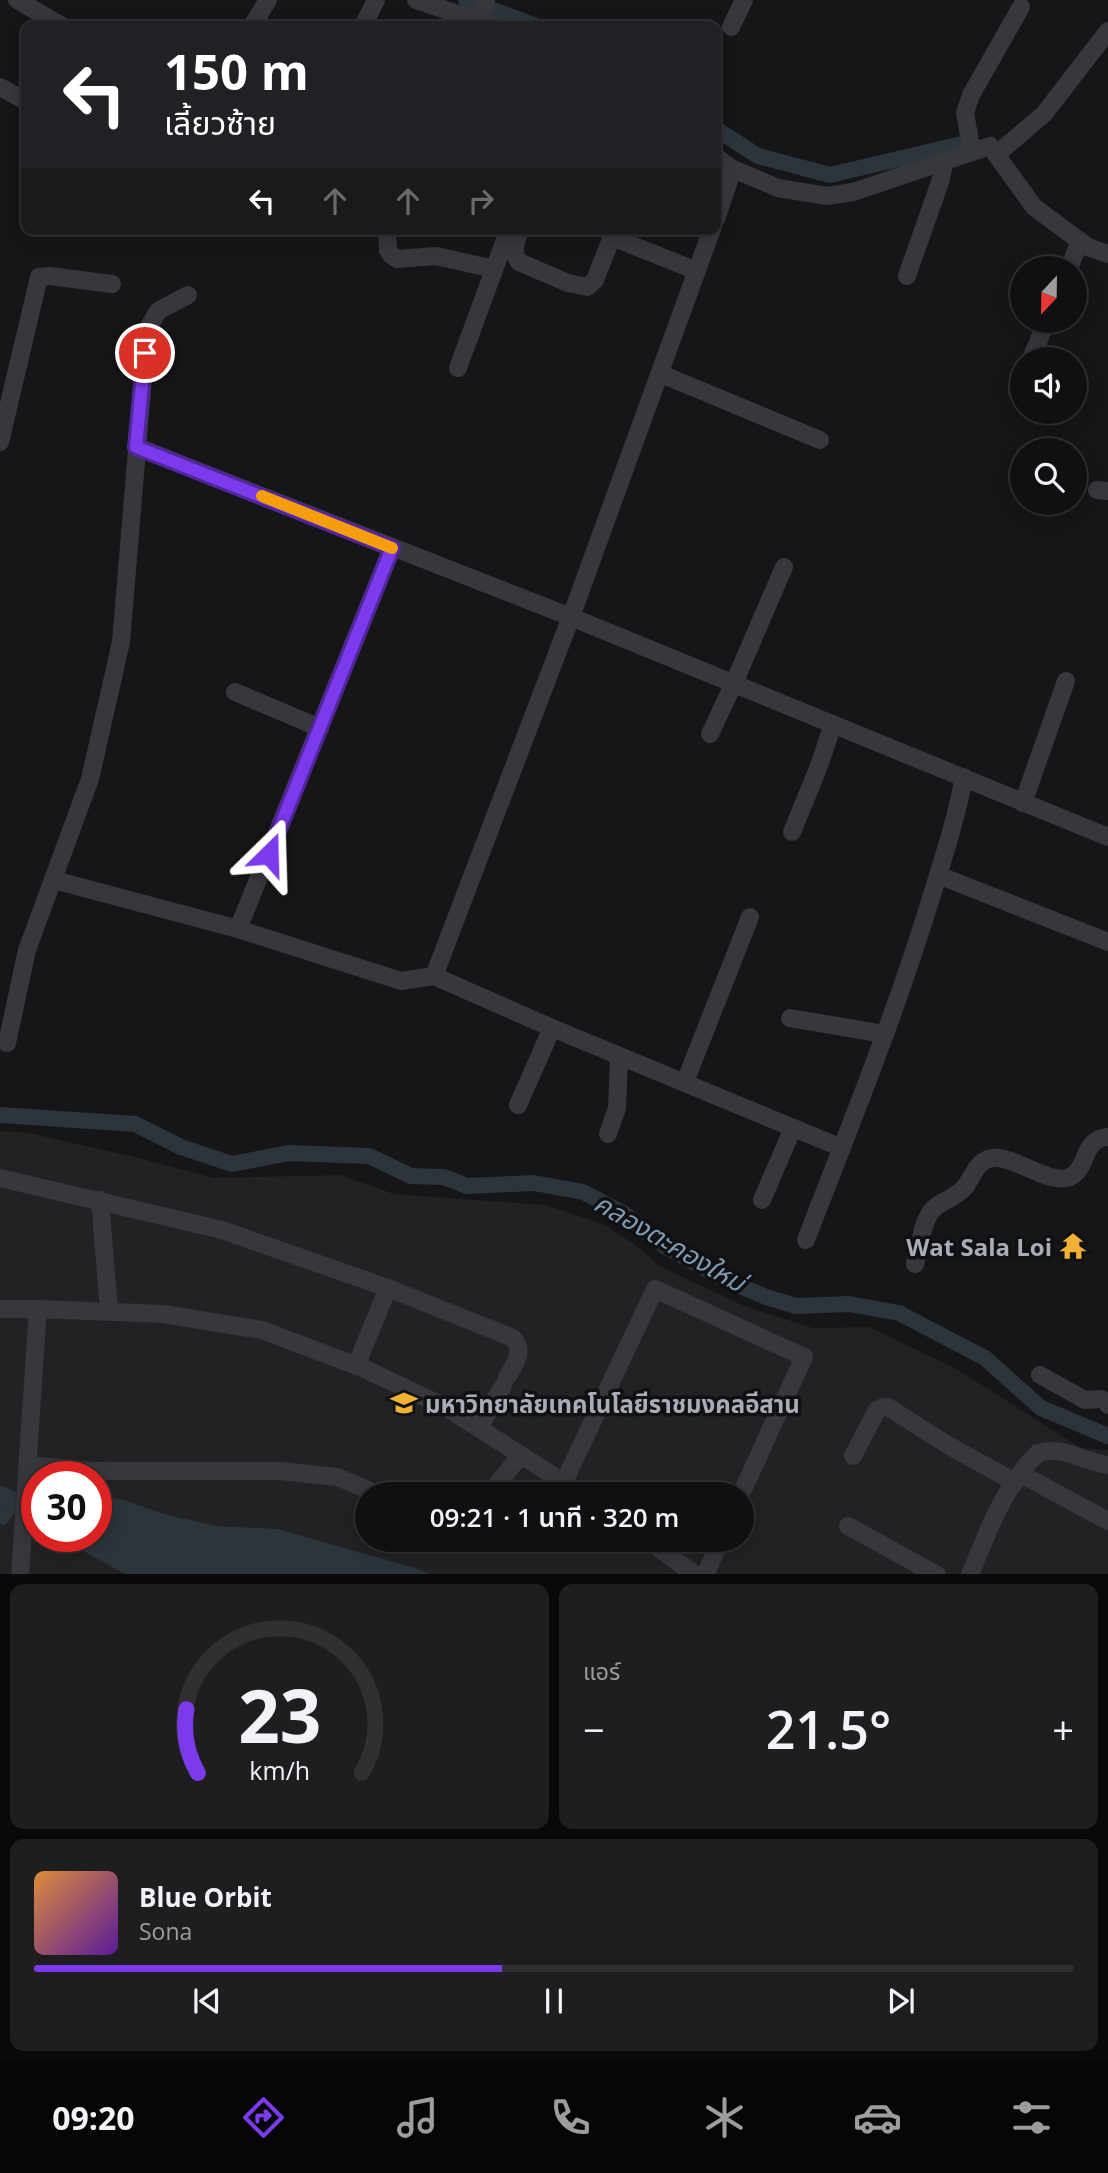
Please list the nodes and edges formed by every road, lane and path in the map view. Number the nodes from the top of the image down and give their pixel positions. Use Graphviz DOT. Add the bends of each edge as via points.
graph roads {
  1 [pos="17,0"];
  2 [pos="268,0"];
  3 [pos="376,0"];
  4 [pos="416,0"];
  5 [pos="486,0"];
  6 [pos="744,0"];
  7 [pos="1021,7"];
  8 [pos="53,21"];
  9 [pos="255,21"];
  10 [pos="366,21"];
  11 [pos="477,21"];
  12 [pos="486,21"];
  13 [pos="731,27"];
  14 [pos="1108,30"];
  15 [pos="0,87"];
  16 [pos="21,98"];
  17 [pos="994,150"];
  18 [pos="972,152"];
  19 [pos="721,161"];
  20 [pos="945,161"];
  21 [pos="733,169"];
  22 [pos="721,204"];
  23 [pos="387,235"];
  24 [pos="507,235"];
  25 [pos="519,235"];
  26 [pos="612,235"];
  27 [pos="617,235"];
  28 [pos="710,235"];
  29 [pos="1080,241"];
  30 [pos="1108,254"];
  31 [pos="1074,256"];
  32 [pos="494,269"];
  33 [pos="697,271"];
  34 [pos="907,276"];
  35 [pos="112,284"];
  36 [pos="188,295"];
  37 [pos="458,368"];
  38 [pos="661,374"];
  39 [pos="820,440"];
  40 [pos="0,442"];
  41 [pos="136,447"];
  42 [pos="392,548"];
  43 [pos="784,567"];
  44 [pos="567,615"];
  45 [pos="1066,681"];
  46 [pos="734,683"];
  47 [pos="235,692"];
  48 [pos="833,724"];
  49 [pos="320,728"];
  50 [pos="709,734"];
  51 [pos="964,777"];
  52 [pos="1023,803"];
  53 [pos="792,832"];
  54 [pos="1108,837"];
  55 [pos="938,874"];
  56 [pos="54,880"];
  57 [pos="750,917"];
  58 [pos="238,929"];
  59 [pos="1108,943"];
  60 [pos="429,976"];
  61 [pos="790,1018"];
  62 [pos="552,1028"];
  63 [pos="885,1034"];
  64 [pos="7,1043"];
  65 [pos="619,1056"];
  66 [pos="685,1082"];
  67 [pos="518,1105"];
  68 [pos="793,1128"];
  69 [pos="608,1134"];
  70 [pos="1108,1137"];
  71 [pos="842,1148"];
  72 [pos="0,1178"];
  73 [pos="100,1200"];
  74 [pos="762,1200"];
  75 [pos="806,1240"];
  76 [pos="915,1264"];
  77 [pos="388,1288"];
  78 [pos="0,1309"];
  79 [pos="38,1309"];
  80 [pos="109,1311"];
  81 [pos="356,1366"];
  82 [pos="1040,1375"];
  83 [pos="1108,1405"];
  84 [pos="479,1428"];
  85 [pos="521,1455"];
  86 [pos="853,1456"];
  87 [pos="29,1461"];
  88 [pos="1108,1465"];
  89 [pos="112,1471"];
  90 [pos="1018,1478"];
  91 [pos="499,1482"];
  92 [pos="564,1482"];
  93 [pos="747,1482"];
  94 [pos="355,1485"];
  95 [pos="1108,1521"];
  96 [pos="848,1525"];
  97 [pos="22,1552"];
  98 [pos="664,1552"];
  99 [pos="715,1552"];
  100 [pos="20,1574"];
  101 [pos="696,1574"];
  102 [pos="705,1574"];
  103 [pos="937,1574"];
  104 [pos="970,1574"];
  1 -- 8 [label="street"];
  2 -- 9 [label="street"];
  3 -- 10 [label="street"];
  4 -- 11 [label="street"];
  5 -- 12 [label="street"];
  6 -- 13 [label="street"];
  7 -- 18 [label="street" via="971,95 965,113"];
  14 -- 17 [label="street" via="1044,114 1009,146"];
  15 -- 16 [label="street"];
  17 -- 18 [label="street"];
  17 -- 29 [label="street" via="1034,207"];
  18 -- 20 [label="street"];
  19 -- 21 [label="street"];
  20 -- 21 [label="street" via="853,192 827,196 778,188"];
  20 -- 34 [label="street"];
  21 -- 22 [label="street"];
  23 -- 32 [label="street" via="388,250 397,259 436,256"];
  24 -- 32 [label="street"];
  25 -- 26 [label="street" via="514,255 519,262 583,287 595,280"];
  27 -- 33 [label="street"];
  28 -- 33 [label="street"];
  29 -- 30 [label="street"];
  29 -- 31 [label="street"];
  32 -- 37 [label="street"];
  33 -- 38 [label="street"];
  35 -- 40 [label="street" via="39,277"];
  36 -- 41 [label="street" via="158,311 147,330"];
  38 -- 39 [label="street"];
  38 -- 44 [label="street"];
  41 -- 42 [label="street"];
  41 -- 56 [label="street" via="121,642 90,779"];
  42 -- 44 [label="street"];
  42 -- 49 [label="street"];
  43 -- 46 [label="street"];
  44 -- 46 [label="street"];
  44 -- 60 [label="street"];
  45 -- 52 [label="street"];
  46 -- 48 [label="street"];
  46 -- 50 [label="street"];
  47 -- 49 [label="street"];
  48 -- 51 [label="street"];
  48 -- 53 [label="street"];
  49 -- 58 [label="street"];
  51 -- 52 [label="street"];
  51 -- 55 [label="street"];
  52 -- 54 [label="street"];
  55 -- 59 [label="street"];
  55 -- 63 [label="street"];
  56 -- 58 [label="street"];
  56 -- 64 [label="street" via="27,950"];
  57 -- 66 [label="street"];
  58 -- 60 [label="street" via="401,981"];
  60 -- 62 [label="street"];
  61 -- 63 [label="street"];
  62 -- 65 [label="street"];
  62 -- 67 [label="street"];
  63 -- 71 [label="street"];
  65 -- 66 [label="street"];
  65 -- 69 [label="street" via="617,1108"];
  66 -- 68 [label="street"];
  68 -- 71 [label="street"];
  68 -- 74 [label="street"];
  70 -- 76 [label="street" via="1094,1141 1076,1172 1065,1178 1000,1158 986,1160 962,1190 932,1211"];
  71 -- 75 [label="street"];
  72 -- 73 [label="street"];
  73 -- 77 [label="street" via="222,1230"];
  73 -- 80 [label="street"];
  77 -- 81 [label="street"];
  77 -- 84 [label="street" via="513,1338 517,1344 519,1352"];
  78 -- 79 [label="street"];
  79 -- 80 [label="street"];
  79 -- 87 [label="street"];
  80 -- 81 [label="street" via="163,1314 262,1331"];
  81 -- 84 [label="street"];
  82 -- 83 [label="street" via="1085,1400 1101,1399"];
  84 -- 85 [label="street"];
  85 -- 91 [label="street"];
  85 -- 92 [label="street"];
  86 -- 90 [label="street" via="877,1410 888,1407 946,1444"];
  88 -- 90 [label="street" via="1045,1450 1033,1457"];
  89 -- 94 [label="street" via="281,1471 337,1478"];
  90 -- 95 [label="street"];
  90 -- 104 [label="street" via="995,1516"];
  92 -- 93 [label="street" via="654,1289 804,1357"];
  96 -- 103 [label="street"];
  97 -- 100 [label="street"];
  98 -- 101 [label="street"];
  99 -- 102 [label="street"];
}
